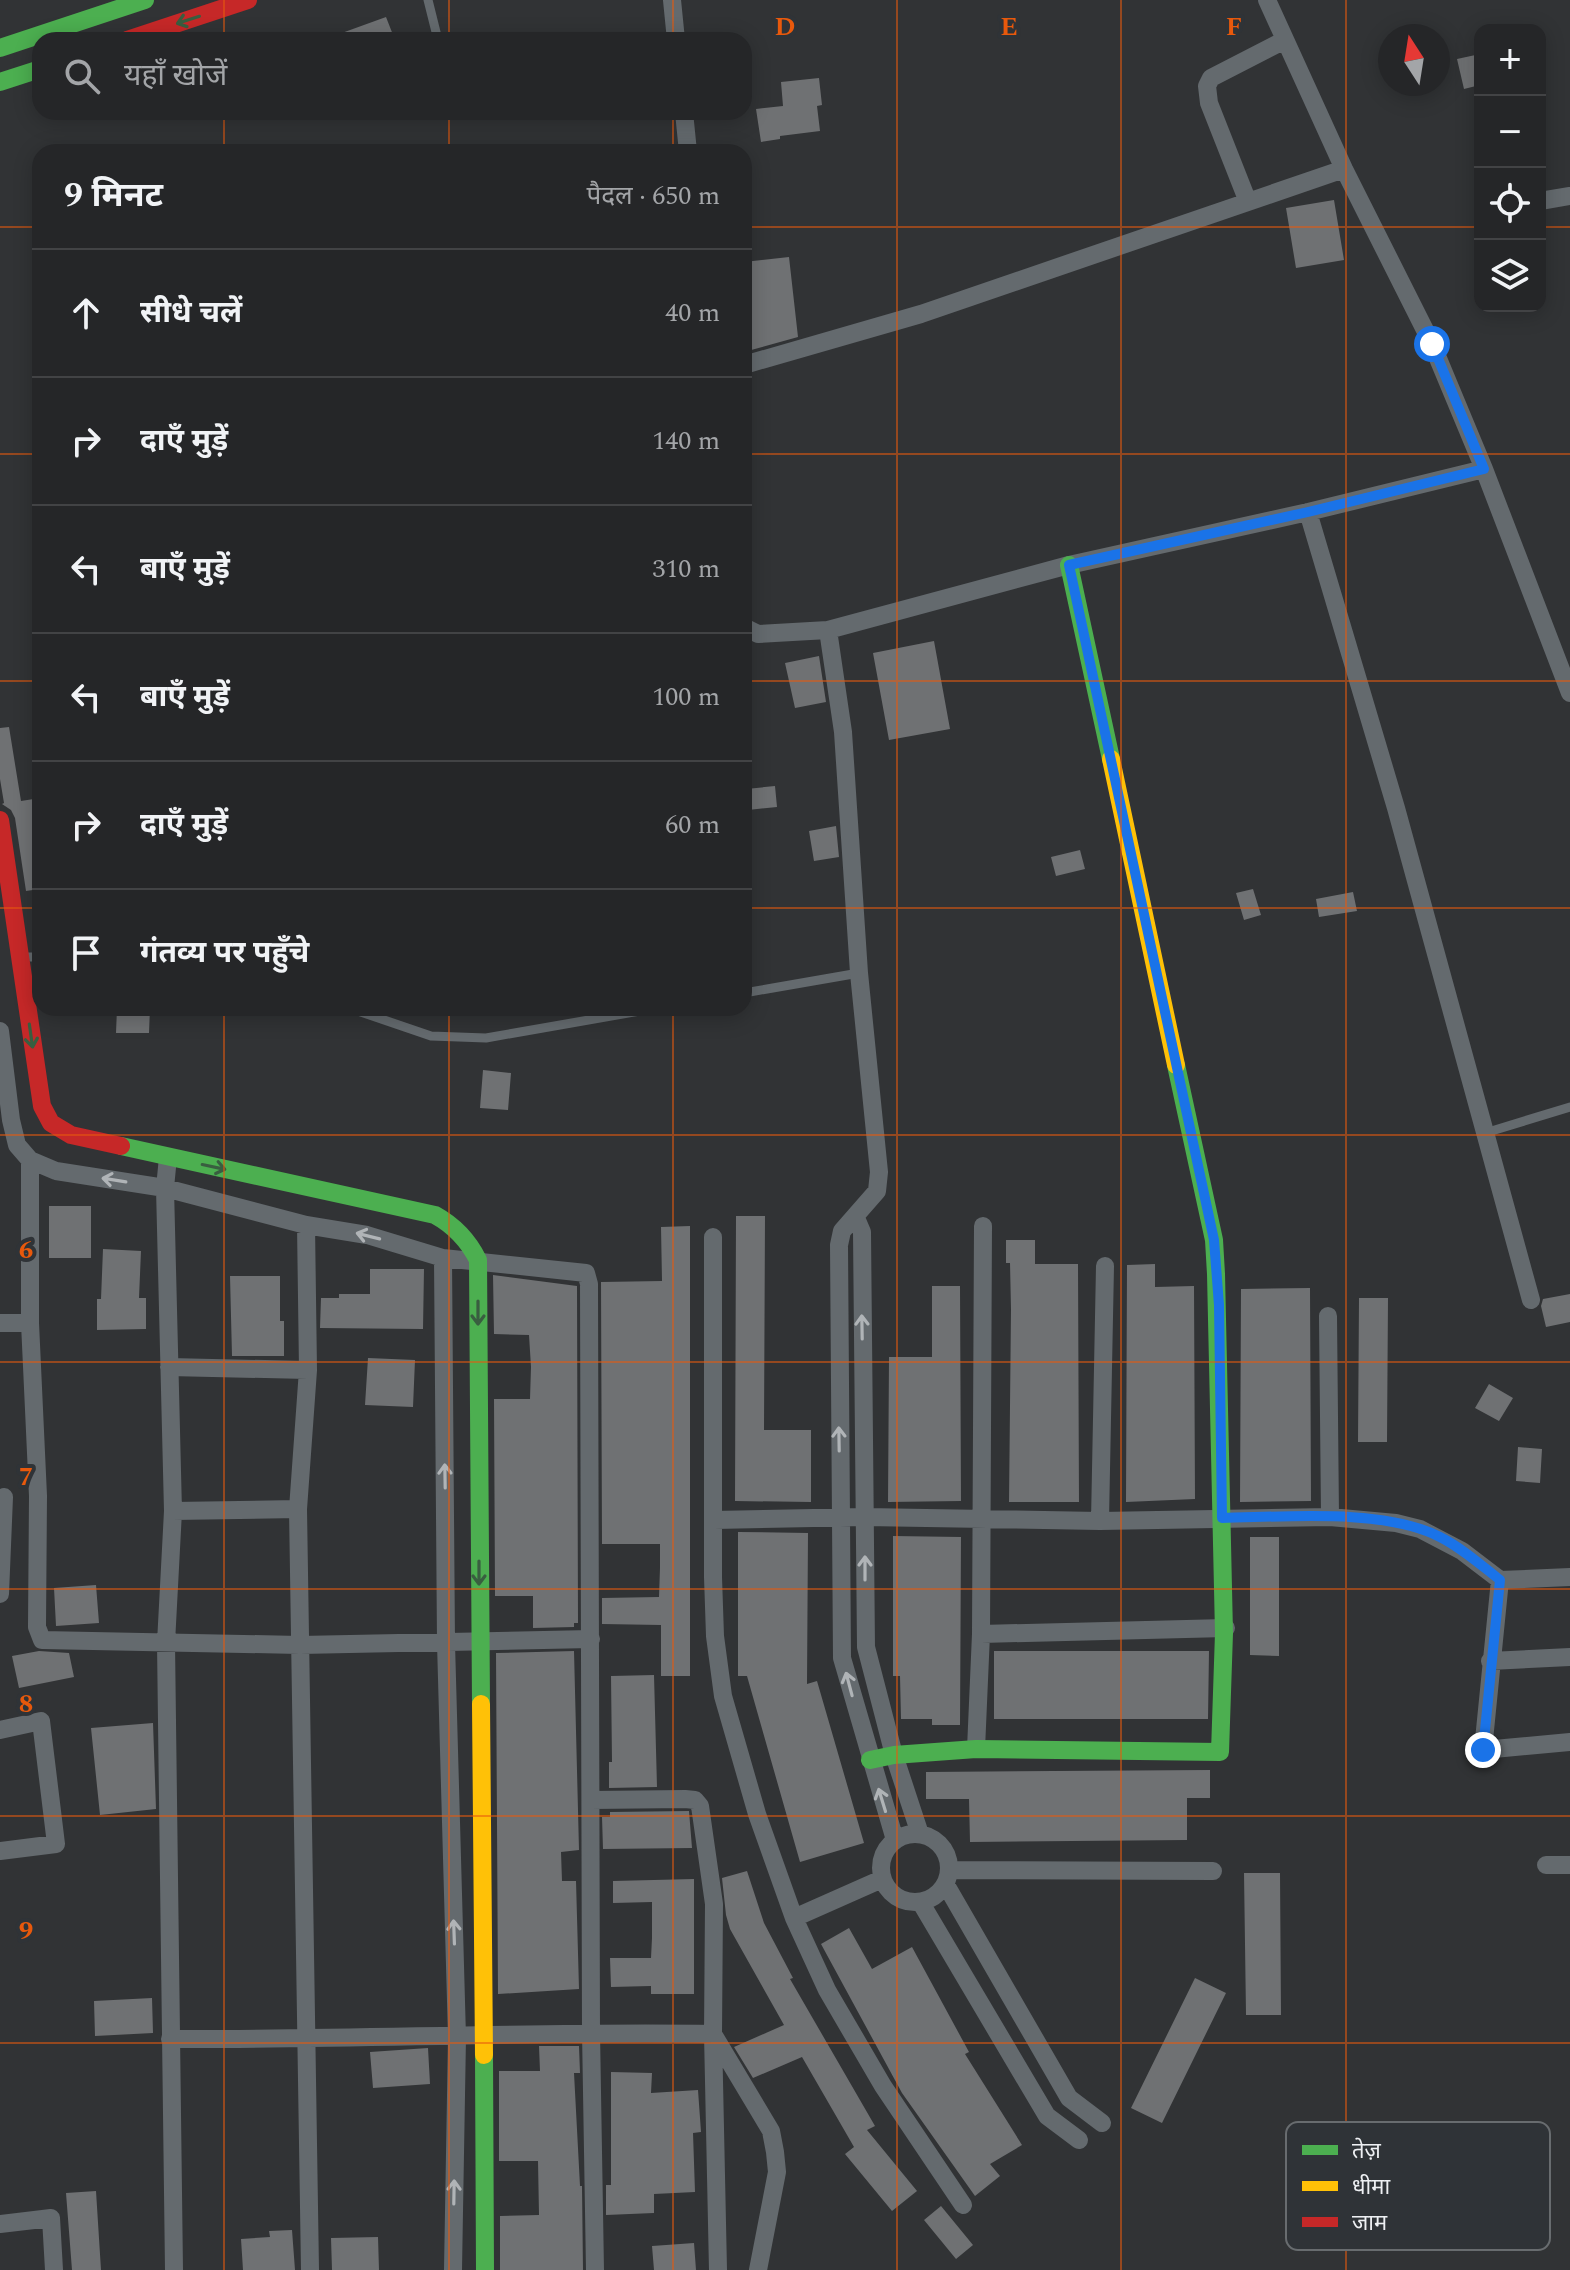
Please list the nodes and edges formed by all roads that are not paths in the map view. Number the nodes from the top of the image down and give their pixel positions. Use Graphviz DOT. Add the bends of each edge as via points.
graph roads {
  1 [pos="145,0"];
  2 [pos="248,0"];
  3 [pos="428,0"];
  4 [pos="672,0"];
  5 [pos="1267,0"];
  6 [pos="48,32"];
  7 [pos="151,32"];
  8 [pos="436,32"];
  9 [pos="675,32"];
  10 [pos="32,37"];
  11 [pos="1285,40"];
  12 [pos="0,48"];
  13 [pos="32,72"];
  14 [pos="0,82"];
  15 [pos="685,120"];
  16 [pos="687,144"];
  17 [pos="1344,169"];
  18 [pos="1570,196"];
  19 [pos="1546,200"];
  20 [pos="1248,202"];
  21 [pos="752,363"];
  22 [pos="1484,469"];
  23 [pos="1308,512"];
  24 [pos="1069,565"];
  25 [pos="828,630"];
  26 [pos="752,631"];
  27 [pos="1570,693"];
  28 [pos="0,820"];
  29 [pos="20,957"];
  30 [pos="32,957"];
  31 [pos="859,973"];
  32 [pos="752,992"];
  33 [pos="372,1016"];
  34 [pos="611,1016"];
  35 [pos="0,1031"];
  36 [pos="1570,1107"];
  37 [pos="6,1120"];
  38 [pos="1485,1133"];
  39 [pos="168,1157"];
  40 [pos="30,1160"];
  41 [pos="165,1188"];
  42 [pos="856,1218"];
  43 [pos="306,1225"];
  44 [pos="983,1226"];
  45 [pos="713,1237"];
  46 [pos="443,1258"];
  47 [pos="478,1260"];
  48 [pos="1105,1266"];
  49 [pos="1531,1300"];
  50 [pos="1328,1316"];
  51 [pos="0,1323"];
  52 [pos="30,1323"];
  53 [pos="169,1367"];
  54 [pos="308,1370"];
  55 [pos="38,1496"];
  56 [pos="2,1497"];
  57 [pos="298,1509"];
  58 [pos="173,1511"];
  59 [pos="840,1517"];
  60 [pos="865,1517"];
  61 [pos="1330,1517"];
  62 [pos="983,1518"];
  63 [pos="1222,1518"];
  64 [pos="714,1520"];
  65 [pos="1100,1521"];
  66 [pos="1570,1577"];
  67 [pos="1500,1580"];
  68 [pos="0,1594"];
  69 [pos="1226,1628"];
  70 [pos="981,1634"];
  71 [pos="591,1639"];
  72 [pos="480,1641"];
  73 [pos="166,1643"];
  74 [pos="446,1643"];
  75 [pos="300,1645"];
  76 [pos="1570,1657"];
  77 [pos="1490,1661"];
  78 [pos="0,1730"];
  79 [pos="1570,1742"];
  80 [pos="976,1749"];
  81 [pos="894,1755"];
  82 [pos="870,1760"];
  83 [pos="591,1800"];
  84 [pos="920,1834"];
  85 [pos="895,1840"];
  86 [pos="0,1851"];
  87 [pos="1546,1865"];
  88 [pos="1570,1865"];
  89 [pos="1213,1871"];
  90 [pos="948,1878"];
  91 [pos="882,1879"];
  92 [pos="921,1903"];
  93 [pos="794,1918"];
  94 [pos="591,2032"];
  95 [pos="713,2034"];
  96 [pos="484,2036"];
  97 [pos="457,2037"];
  98 [pos="170,2039"];
  99 [pos="308,2040"];
  100 [pos="1102,2123"];
  101 [pos="1079,2140"];
  102 [pos="963,2205"];
  103 [pos="0,2224"];
  104 [pos="54,2270"];
  105 [pos="174,2270"];
  106 [pos="310,2270"];
  107 [pos="453,2270"];
  108 [pos="485,2270"];
  109 [pos="595,2270"];
  110 [pos="718,2270"];
  111 [pos="758,2270"];
  1 -- 6 [label="street"];
  2 -- 7 [label="street, one-way"];
  3 -- 8 [label="lane"];
  4 -- 9 [label="street"];
  5 -- 11 [label="street"];
  10 -- 12 [label="street"];
  11 -- 17 [label="street"];
  11 -- 20 [label="street" via="1211,78 1207,86"];
  13 -- 14 [label="street"];
  15 -- 16 [label="street"];
  17 -- 20 [label="street"];
  17 -- 22 [label="street" via="1432,344"];
  18 -- 19 [label="street"];
  20 -- 21 [label="street" via="921,314"];
  22 -- 23 [label="street"];
  22 -- 27 [label="street"];
  23 -- 24 [label="street"];
  23 -- 38 [label="street"];
  24 -- 25 [label="street"];
  24 -- 63 [label="street" via="1214,1240"];
  25 -- 26 [label="street"];
  25 -- 31 [label="street" via="843,732"];
  28 -- 29 [label="street"];
  29 -- 30 [label="lane"];
  29 -- 39 [label="street, one-way" via="42,1106 51,1123 71,1135"];
  31 -- 32 [label="lane"];
  31 -- 42 [label="street" via="879,1172 877,1191"];
  33 -- 34 [label="lane" via="431,1036 486,1038"];
  35 -- 37 [label="street"];
  36 -- 38 [label="lane"];
  37 -- 40 [label="street"];
  38 -- 49 [label="street"];
  39 -- 41 [label="street"];
  39 -- 47 [label="street, one-way" via="435,1215 456,1226"];
  41 -- 40 [label="street, one-way" via="56,1171"];
  40 -- 52 [label="street"];
  41 -- 43 [label="street"];
  41 -- 53 [label="street"];
  59 -- 42 [label="street, one-way" via="837,1266 842,1231"];
  60 -- 42 [label="street, one-way" via="862,1232"];
  46 -- 43 [label="street, one-way" via="367,1235"];
  43 -- 54 [label="street"];
  44 -- 62 [label="street"];
  45 -- 64 [label="street"];
  46 -- 47 [label="street"];
  74 -- 46 [label="street, one-way"];
  47 -- 71 [label="street" via="586,1273"];
  47 -- 72 [label="street, one-way"];
  48 -- 65 [label="street"];
  50 -- 61 [label="street"];
  51 -- 52 [label="street"];
  52 -- 55 [label="street"];
  53 -- 54 [label="street"];
  53 -- 58 [label="street"];
  54 -- 57 [label="street"];
  55 -- 56 [label="street"];
  55 -- 73 [label="street" via="37,1627 42,1640"];
  56 -- 68 [label="street"];
  57 -- 58 [label="street"];
  57 -- 75 [label="street"];
  58 -- 73 [label="street"];
  59 -- 60 [label="street"];
  59 -- 64 [label="street"];
  82 -- 59 [label="street, one-way" via="842,1658"];
  60 -- 62 [label="street"];
  81 -- 60 [label="street, one-way" via="866,1647"];
  61 -- 63 [label="street"];
  61 -- 67 [label="street" via="1420,1529 1462,1551"];
  62 -- 65 [label="street"];
  62 -- 70 [label="street"];
  63 -- 65 [label="street"];
  63 -- 69 [label="street"];
  64 -- 93 [label="street" via="715,1636 723,1696"];
  66 -- 67 [label="street"];
  67 -- 77 [label="street"];
  69 -- 70 [label="street"];
  69 -- 80 [label="street" via="1220,1752"];
  70 -- 80 [label="street"];
  71 -- 72 [label="street"];
  71 -- 83 [label="street"];
  72 -- 74 [label="street"];
  72 -- 96 [label="street"];
  73 -- 75 [label="street"];
  73 -- 98 [label="street"];
  74 -- 75 [label="street"];
  97 -- 74 [label="street, one-way"];
  75 -- 99 [label="street"];
  76 -- 77 [label="street"];
  77 -- 79 [label="street" via="1483,1750"];
  78 -- 86 [label="street" via="41,1721 56,1844"];
  80 -- 81 [label="street"];
  81 -- 82 [label="street"];
  81 -- 84 [label="street"];
  85 -- 82 [label="street, one-way"];
  83 -- 94 [label="street"];
  83 -- 95 [label="street" via="685,1799 700,1806 714,1904"];
  84 -- 85 [label="street"];
  84 -- 90 [label="street" via="943,1847"];
  85 -- 91 [label="street" via="882,1858"];
  87 -- 88 [label="street"];
  89 -- 90 [label="street"];
  90 -- 92 [label="street" via="936,1896"];
  90 -- 100 [label="street" via="1069,2098"];
  91 -- 92 [label="street" via="905,1902"];
  91 -- 93 [label="street"];
  92 -- 101 [label="street" via="1047,2116"];
  93 -- 102 [label="street" via="827,1990 883,2086"];
  94 -- 95 [label="street"];
  94 -- 96 [label="street"];
  94 -- 109 [label="street"];
  95 -- 110 [label="street"];
  95 -- 111 [label="street" via="771,2131 777,2172"];
  96 -- 97 [label="street"];
  96 -- 108 [label="street"];
  97 -- 99 [label="street"];
  107 -- 97 [label="street, one-way"];
  98 -- 99 [label="street"];
  98 -- 105 [label="street"];
  99 -- 106 [label="street"];
  103 -- 104 [label="street" via="51,2218"];
}
